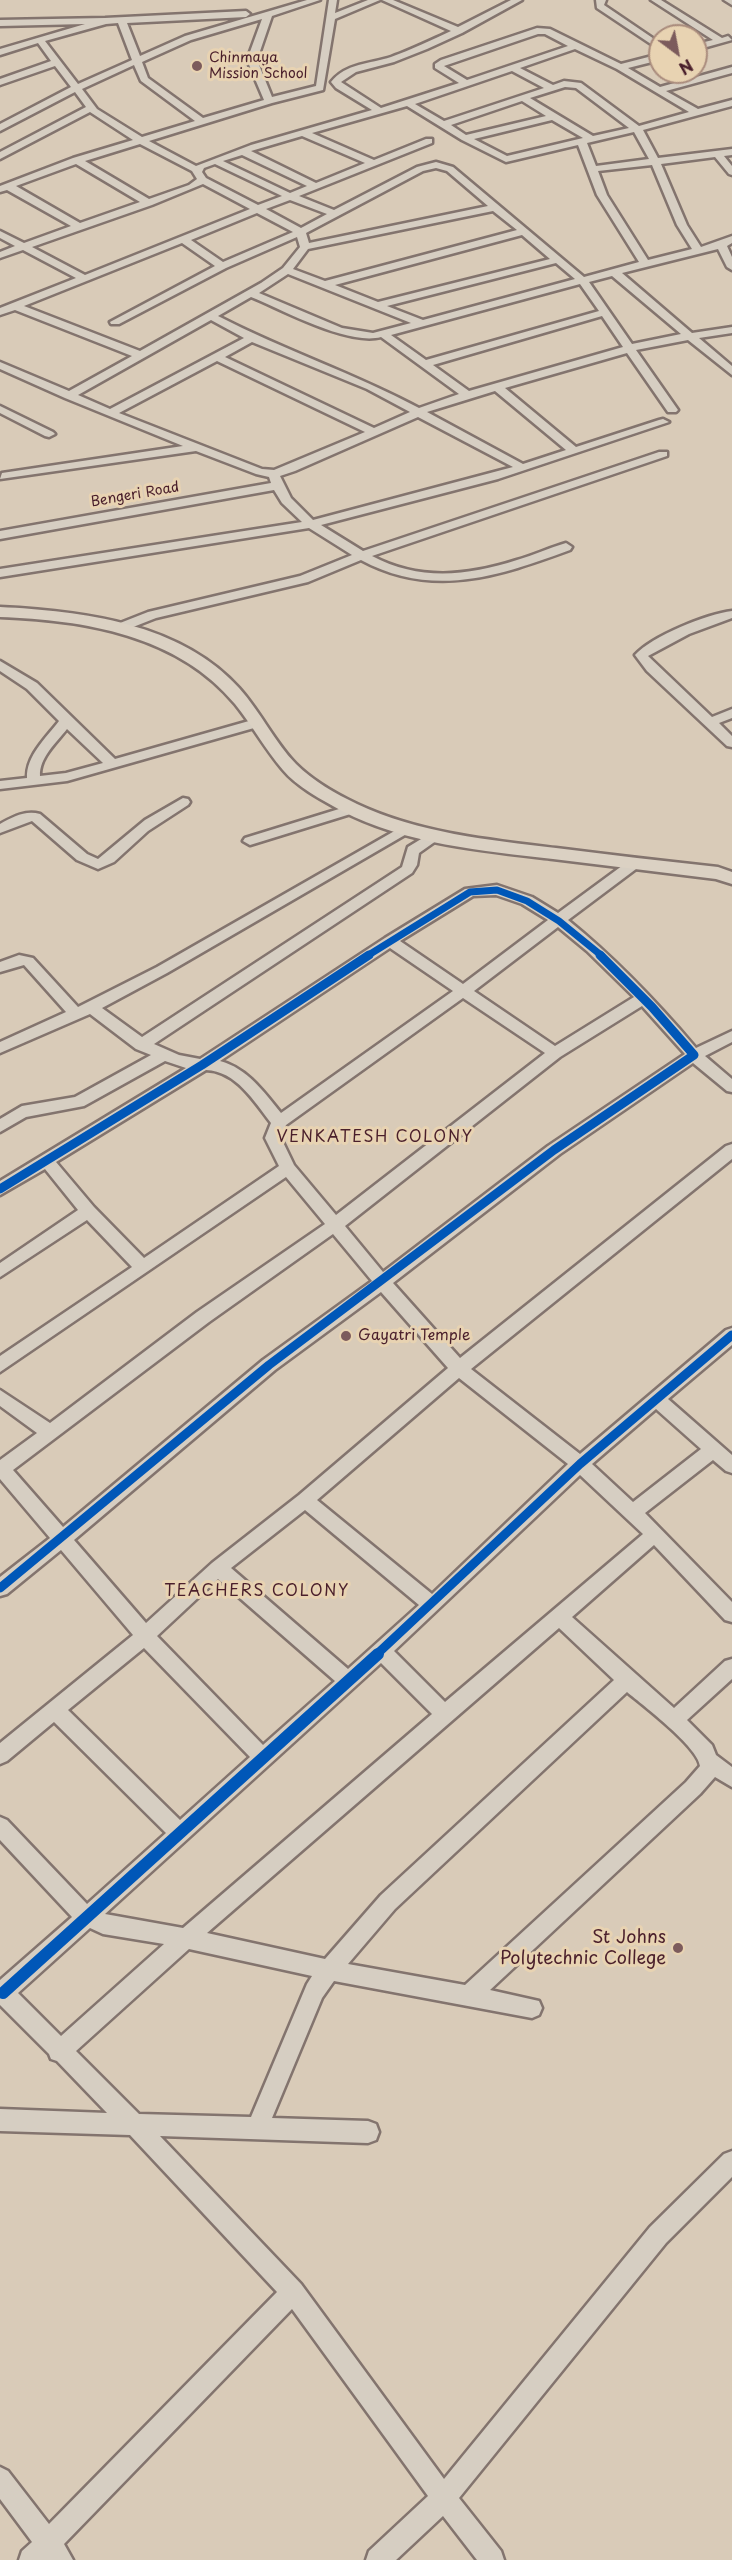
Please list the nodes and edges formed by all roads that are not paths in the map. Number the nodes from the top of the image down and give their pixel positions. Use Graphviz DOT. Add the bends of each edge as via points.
graph roads {
  1 [pos="316,0"];
  2 [pos="333,0"];
  3 [pos="376,0"];
  4 [pos="386,0"];
  5 [pos="518,0"];
  6 [pos="602,0"];
  7 [pos="655,0"];
  8 [pos="268,14"];
  9 [pos="330,18"];
  10 [pos="121,20"];
  11 [pos="105,21"];
  12 [pos="0,23"];
  13 [pos="459,31"];
  14 [pos="732,38"];
  15 [pos="648,39"];
  16 [pos="40,40"];
  17 [pos="721,41"];
  18 [pos="708,44"];
  19 [pos="576,45"];
  20 [pos="0,52"];
  21 [pos="648,60"];
  22 [pos="136,61"];
  23 [pos="57,62"];
  24 [pos="512,67"];
  25 [pos="620,67"];
  26 [pos="732,70"];
  27 [pos="708,74"];
  28 [pos="321,80"];
  29 [pos="0,82"];
  30 [pos="466,83"];
  31 [pos="674,84"];
  32 [pos="76,88"];
  33 [pos="552,88"];
  34 [pos="657,90"];
  35 [pos="525,99"];
  36 [pos="269,102"];
  37 [pos="408,103"];
  38 [pos="732,103"];
  39 [pos="91,108"];
  40 [pos="696,112"];
  41 [pos="374,113"];
  42 [pos="556,116"];
  43 [pos="202,122"];
  44 [pos="442,125"];
  45 [pos="0,128"];
  46 [pos="637,129"];
  47 [pos="303,133"];
  48 [pos="465,138"];
  49 [pos="586,140"];
  50 [pos="142,141"];
  51 [pos="429,141"];
  52 [pos="242,151"];
  53 [pos="732,152"];
  54 [pos="718,154"];
  55 [pos="0,156"];
  56 [pos="76,160"];
  57 [pos="215,161"];
  58 [pos="655,162"];
  59 [pos="373,163"];
  60 [pos="592,169"];
  61 [pos="197,170"];
  62 [pos="732,172"];
  63 [pos="203,180"];
  64 [pos="315,186"];
  65 [pos="4,188"];
  66 [pos="289,196"];
  67 [pos="149,203"];
  68 [pos="497,207"];
  69 [pos="259,209"];
  70 [pos="334,214"];
  71 [pos="79,227"];
  72 [pos="301,231"];
  73 [pos="522,232"];
  74 [pos="0,234"];
  75 [pos="183,239"];
  76 [pos="732,239"];
  77 [pos="721,245"];
  78 [pos="25,246"];
  79 [pos="305,247"];
  80 [pos="698,251"];
  81 [pos="0,255"];
  82 [pos="557,260"];
  83 [pos="645,264"];
  84 [pos="222,266"];
  85 [pos="732,267"];
  86 [pos="287,270"];
  87 [pos="613,274"];
  88 [pos="85,279"];
  89 [pos="587,281"];
  90 [pos="327,284"];
  91 [pos="251,293"];
  92 [pos="378,305"];
  93 [pos="14,306"];
  94 [pos="0,312"];
  95 [pos="606,312"];
  96 [pos="210,315"];
  97 [pos="115,322"];
  98 [pos="422,323"];
  99 [pos="732,330"];
  100 [pos="383,334"];
  101 [pos="690,336"];
  102 [pos="252,338"];
  103 [pos="631,348"];
  104 [pos="140,355"];
  105 [pos="217,357"];
  106 [pos="424,364"];
  107 [pos="0,365"];
  108 [pos="732,372"];
  109 [pos="496,386"];
  110 [pos="467,395"];
  111 [pos="69,396"];
  112 [pos="0,410"];
  113 [pos="672,410"];
  114 [pos="417,412"];
  115 [pos="110,413"];
  116 [pos="663,422"];
  117 [pos="374,432"];
  118 [pos="49,434"];
  119 [pos="198,447"];
  120 [pos="574,451"];
  121 [pos="663,454"];
  122 [pos="523,468"];
  123 [pos="2,476"];
  124 [pos="275,480"];
  125 [pos="310,524"];
  126 [pos="0,535"];
  127 [pos="566,547"];
  128 [pos="362,555"];
  129 [pos="0,573"];
  130 [pos="0,612"];
  131 [pos="731,622"];
  132 [pos="119,628"];
  133 [pos="0,665"];
  134 [pos="732,713"];
  135 [pos="66,722"];
  136 [pos="711,722"];
  137 [pos="256,723"];
  138 [pos="732,743"];
  139 [pos="111,763"];
  140 [pos="34,783"];
  141 [pos="0,785"];
  142 [pos="183,802"];
  143 [pos="352,809"];
  144 [pos="0,829"];
  145 [pos="405,829"];
  146 [pos="436,836"];
  147 [pos="250,841"];
  148 [pos="635,864"];
  149 [pos="732,878"];
  150 [pos="560,920"];
  151 [pos="390,941"];
  152 [pos="0,967"];
  153 [pos="463,991"];
  154 [pos="645,997"];
  155 [pos="91,1007"];
  156 [pos="76,1014"];
  157 [pos="732,1036"];
  158 [pos="3,1042"];
  159 [pos="141,1045"];
  160 [pos="555,1053"];
  161 [pos="164,1055"];
  162 [pos="694,1055"];
  163 [pos="202,1065"];
  164 [pos="732,1087"];
  165 [pos="279,1122"];
  166 [pos="0,1126"];
  167 [pos="732,1150"];
  168 [pos="46,1160"];
  169 [pos="288,1168"];
  170 [pos="0,1189"];
  171 [pos="88,1211"];
  172 [pos="336,1224"];
  173 [pos="142,1267"];
  174 [pos="0,1270"];
  175 [pos="382,1282"];
  176 [pos="732,1335"];
  177 [pos="0,1365"];
  178 [pos="459,1369"];
  179 [pos="0,1397"];
  180 [pos="657,1400"];
  181 [pos="50,1432"];
  182 [pos="713,1450"];
  183 [pos="580,1464"];
  184 [pos="732,1466"];
  185 [pos="1,1470"];
  186 [pos="305,1500"];
  187 [pos="632,1513"];
  188 [pos="655,1534"];
  189 [pos="63,1538"];
  190 [pos="218,1568"];
  191 [pos="0,1588"];
  192 [pos="432,1605"];
  193 [pos="732,1614"];
  194 [pos="558,1616"];
  195 [pos="145,1635"];
  196 [pos="381,1650"];
  197 [pos="732,1667"];
  198 [pos="627,1680"];
  199 [pos="348,1681"];
  200 [pos="54,1709"];
  201 [pos="445,1715"];
  202 [pos="674,1720"];
  203 [pos="0,1755"];
  204 [pos="263,1758"];
  205 [pos="709,1761"];
  206 [pos="732,1778"];
  207 [pos="0,1826"];
  208 [pos="179,1833"];
  209 [pos="86,1916"];
  210 [pos="186,1938"];
  211 [pos="329,1970"];
  212 [pos="1,1992"];
  213 [pos="468,1996"];
  214 [pos="532,2008"];
  215 [pos="59,2052"];
  216 [pos="0,2120"];
  217 [pos="135,2125"];
  218 [pos="257,2128"];
  219 [pos="368,2132"];
  220 [pos="732,2162"];
  221 [pos="293,2292"];
  222 [pos="0,2479"];
  223 [pos="444,2498"];
  224 [pos="55,2552"];
  225 [pos="31,2560"];
  226 [pos="378,2560"];
  227 [pos="492,2560"];
  1 -- 8 [label="street"];
  2 -- 9 [label="street"];
  3 -- 9 [label="street"];
  4 -- 13 [label="street"];
  5 -- 13 [label="street"];
  6 -- 15 [label="street" via="600,6"];
  7 -- 17 [label="street"];
  8 -- 10 [label="street"];
  8 -- 22 [label="street" via="188,38"];
  8 -- 36 [label="street" via="252,60"];
  9 -- 28 [label="street"];
  10 -- 11 [label="street"];
  10 -- 22 [label="street"];
  11 -- 12 [label="street"];
  11 -- 16 [label="street"];
  13 -- 41 [label="street" via="437,43 338,78 339,86"];
  14 -- 17 [label="street"];
  16 -- 20 [label="street"];
  16 -- 23 [label="street"];
  17 -- 18 [label="street"];
  19 -- 24 [label="street"];
  19 -- 25 [label="street"];
  19 -- 30 [label="street" via="547,31 537,31 438,66"];
  21 -- 25 [label="street"];
  22 -- 32 [label="street"];
  22 -- 43 [label="street" via="149,85"];
  23 -- 29 [label="street"];
  23 -- 32 [label="street"];
  24 -- 30 [label="street"];
  24 -- 33 [label="street"];
  25 -- 34 [label="street"];
  26 -- 27 [label="street"];
  28 -- 36 [label="street" via="316,90"];
  28 -- 41 [label="street"];
  30 -- 37 [label="street"];
  31 -- 34 [label="street"];
  32 -- 39 [label="street"];
  32 -- 45 [label="street"];
  33 -- 35 [label="street"];
  33 -- 46 [label="street" via="569,83 578,85"];
  34 -- 40 [label="street"];
  35 -- 42 [label="street"];
  35 -- 44 [label="street"];
  36 -- 43 [label="street"];
  37 -- 41 [label="street"];
  37 -- 44 [label="street"];
  38 -- 40 [label="street"];
  39 -- 50 [label="street"];
  39 -- 55 [label="street"];
  40 -- 46 [label="street"];
  41 -- 47 [label="street"];
  42 -- 48 [label="street"];
  42 -- 49 [label="street"];
  43 -- 50 [label="street"];
  44 -- 48 [label="street"];
  46 -- 49 [label="street"];
  46 -- 58 [label="street"];
  47 -- 52 [label="street"];
  47 -- 59 [label="street"];
  48 -- 49 [label="street" via="506,159"];
  49 -- 60 [label="street"];
  50 -- 56 [label="street"];
  50 -- 61 [label="street"];
  51 -- 59 [label="street"];
  52 -- 57 [label="street"];
  52 -- 64 [label="street"];
  53 -- 54 [label="street"];
  54 -- 58 [label="street"];
  54 -- 62 [label="street"];
  56 -- 65 [label="street"];
  56 -- 67 [label="street"];
  57 -- 61 [label="street"];
  57 -- 66 [label="street"];
  58 -- 60 [label="street"];
  58 -- 80 [label="street" via="681,225"];
  59 -- 64 [label="street"];
  60 -- 83 [label="street" via="602,195"];
  61 -- 63 [label="street"];
  63 -- 67 [label="street"];
  63 -- 69 [label="street"];
  64 -- 66 [label="street"];
  65 -- 71 [label="street"];
  66 -- 69 [label="street"];
  66 -- 70 [label="street"];
  67 -- 71 [label="street"];
  68 -- 70 [label="street" via="450,169 436,165 420,169"];
  68 -- 73 [label="street"];
  68 -- 79 [label="street"];
  69 -- 72 [label="street"];
  69 -- 75 [label="street"];
  70 -- 72 [label="street"];
  71 -- 78 [label="street"];
  72 -- 79 [label="street"];
  72 -- 84 [label="street"];
  73 -- 82 [label="street"];
  73 -- 90 [label="street"];
  74 -- 78 [label="street"];
  75 -- 84 [label="street"];
  75 -- 88 [label="street"];
  76 -- 77 [label="street"];
  77 -- 80 [label="street"];
  77 -- 85 [label="street"];
  78 -- 81 [label="street"];
  78 -- 88 [label="street"];
  79 -- 86 [label="street"];
  80 -- 83 [label="street"];
  82 -- 89 [label="street"];
  82 -- 92 [label="street"];
  83 -- 87 [label="street"];
  84 -- 97 [label="street"];
  86 -- 90 [label="street"];
  86 -- 91 [label="street"];
  87 -- 89 [label="street"];
  87 -- 101 [label="street"];
  88 -- 93 [label="street"];
  89 -- 95 [label="street"];
  89 -- 98 [label="street"];
  90 -- 92 [label="street"];
  91 -- 96 [label="street"];
  91 -- 100 [label="street" via="340,331 360,336"];
  92 -- 98 [label="street"];
  93 -- 94 [label="street"];
  93 -- 104 [label="street"];
  95 -- 103 [label="street"];
  95 -- 106 [label="street"];
  96 -- 102 [label="street"];
  96 -- 104 [label="street"];
  98 -- 100 [label="street"];
  99 -- 101 [label="street, Bengeri Road"];
  100 -- 106 [label="street"];
  101 -- 103 [label="street, Bengeri Road"];
  101 -- 108 [label="street"];
  102 -- 105 [label="street"];
  102 -- 114 [label="street" via="371,387"];
  103 -- 109 [label="street, Bengeri Road"];
  103 -- 113 [label="street"];
  104 -- 111 [label="street"];
  105 -- 115 [label="street"];
  105 -- 117 [label="street"];
  106 -- 110 [label="street"];
  107 -- 111 [label="street"];
  109 -- 110 [label="street, Bengeri Road"];
  109 -- 120 [label="street"];
  110 -- 114 [label="street, Bengeri Road"];
  111 -- 115 [label="street"];
  112 -- 118 [label="street"];
  114 -- 117 [label="street, Bengeri Road"];
  114 -- 122 [label="street"];
  115 -- 119 [label="street"];
  116 -- 120 [label="street"];
  117 -- 124 [label="street, Bengeri Road"];
  119 -- 123 [label="street"];
  119 -- 124 [label="street"];
  120 -- 122 [label="street"];
  121 -- 128 [label="street"];
  122 -- 125 [label="street"];
  124 -- 125 [label="street"];
  124 -- 126 [label="street, Bengeri Road"];
  125 -- 128 [label="street"];
  125 -- 129 [label="street"];
  127 -- 128 [label="street" via="512,567 464,576 406,574"];
  128 -- 132 [label="street" via="304,579 152,615"];
  130 -- 132 [label="main road" via="82,618"];
  131 -- 136 [label="street" via="712,619 641,655"];
  132 -- 137 [label="main road" via="179,650 212,671"];
  133 -- 135 [label="street" via="32,686"];
  134 -- 136 [label="street"];
  135 -- 139 [label="street"];
  135 -- 140 [label="street" via="37,759"];
  136 -- 138 [label="street"];
  137 -- 139 [label="street"];
  137 -- 143 [label="main road" via="299,776"];
  139 -- 140 [label="street"];
  140 -- 141 [label="street"];
  142 -- 144 [label="street" via="129,839 115,856 98,864 82,857 35,817"];
  143 -- 145 [label="main road"];
  143 -- 147 [label="street"];
  145 -- 146 [label="main road"];
  145 -- 155 [label="street"];
  146 -- 148 [label="main road"];
  146 -- 159 [label="street" via="413,850 407,870"];
  148 -- 149 [label="main road"];
  148 -- 150 [label="street"];
  150 -- 151 [label="street" via="511,893 483,888"];
  150 -- 153 [label="street"];
  150 -- 154 [label="street"];
  151 -- 153 [label="street"];
  151 -- 163 [label="street"];
  152 -- 156 [label="street" via="28,961"];
  153 -- 160 [label="street"];
  153 -- 165 [label="street"];
  154 -- 160 [label="street"];
  154 -- 162 [label="street"];
  155 -- 156 [label="street"];
  155 -- 159 [label="street"];
  156 -- 158 [label="street"];
  157 -- 162 [label="street"];
  159 -- 161 [label="street"];
  160 -- 172 [label="street"];
  161 -- 163 [label="street"];
  161 -- 166 [label="street" via="79,1102 22,1112"];
  162 -- 164 [label="street"];
  162 -- 175 [label="street" via="554,1150"];
  163 -- 165 [label="street" via="224,1067 234,1073"];
  163 -- 168 [label="street"];
  165 -- 169 [label="street" via="273,1138"];
  167 -- 178 [label="street"];
  168 -- 170 [label="street"];
  168 -- 171 [label="street"];
  169 -- 172 [label="street"];
  169 -- 173 [label="street"];
  171 -- 173 [label="street"];
  171 -- 174 [label="street"];
  172 -- 175 [label="street"];
  172 -- 181 [label="street" via="203,1317"];
  173 -- 177 [label="street"];
  175 -- 178 [label="street"];
  175 -- 189 [label="street" via="269,1365"];
  176 -- 180 [label="street"];
  178 -- 183 [label="street"];
  178 -- 186 [label="street"];
  179 -- 181 [label="street"];
  180 -- 182 [label="street"];
  180 -- 183 [label="street"];
  181 -- 185 [label="street"];
  182 -- 184 [label="street"];
  182 -- 187 [label="street"];
  183 -- 187 [label="street"];
  183 -- 192 [label="street"];
  185 -- 189 [label="street"];
  186 -- 190 [label="street"];
  186 -- 192 [label="street"];
  187 -- 188 [label="street"];
  188 -- 193 [label="street"];
  188 -- 194 [label="street"];
  189 -- 191 [label="street"];
  189 -- 195 [label="street"];
  190 -- 195 [label="street"];
  190 -- 199 [label="street"];
  192 -- 196 [label="street"];
  194 -- 198 [label="street"];
  194 -- 201 [label="street"];
  195 -- 200 [label="street"];
  195 -- 204 [label="street"];
  196 -- 199 [label="street"];
  196 -- 201 [label="street"];
  197 -- 202 [label="street"];
  198 -- 202 [label="street"];
  198 -- 211 [label="street" via="388,1902"];
  199 -- 204 [label="street"];
  200 -- 203 [label="street"];
  200 -- 208 [label="street"];
  201 -- 210 [label="street"];
  202 -- 205 [label="street" via="705,1751"];
  204 -- 208 [label="street"];
  205 -- 206 [label="street"];
  205 -- 213 [label="street" via="710,1769 693,1788"];
  207 -- 209 [label="street"];
  208 -- 209 [label="street"];
  209 -- 210 [label="street" via="103,1924"];
  209 -- 212 [label="street"];
  210 -- 211 [label="street"];
  210 -- 215 [label="street"];
  211 -- 213 [label="street"];
  211 -- 218 [label="street" via="314,1991"];
  212 -- 215 [label="street"];
  213 -- 214 [label="street"];
  215 -- 217 [label="street"];
  216 -- 217 [label="street"];
  217 -- 218 [label="street"];
  217 -- 221 [label="street"];
  218 -- 219 [label="street"];
  220 -- 223 [label="street" via="658,2235"];
  221 -- 223 [label="street"];
  221 -- 224 [label="street"];
  222 -- 224 [label="street"];
  223 -- 226 [label="street"];
  223 -- 227 [label="street"];
  224 -- 225 [label="street"];
}
